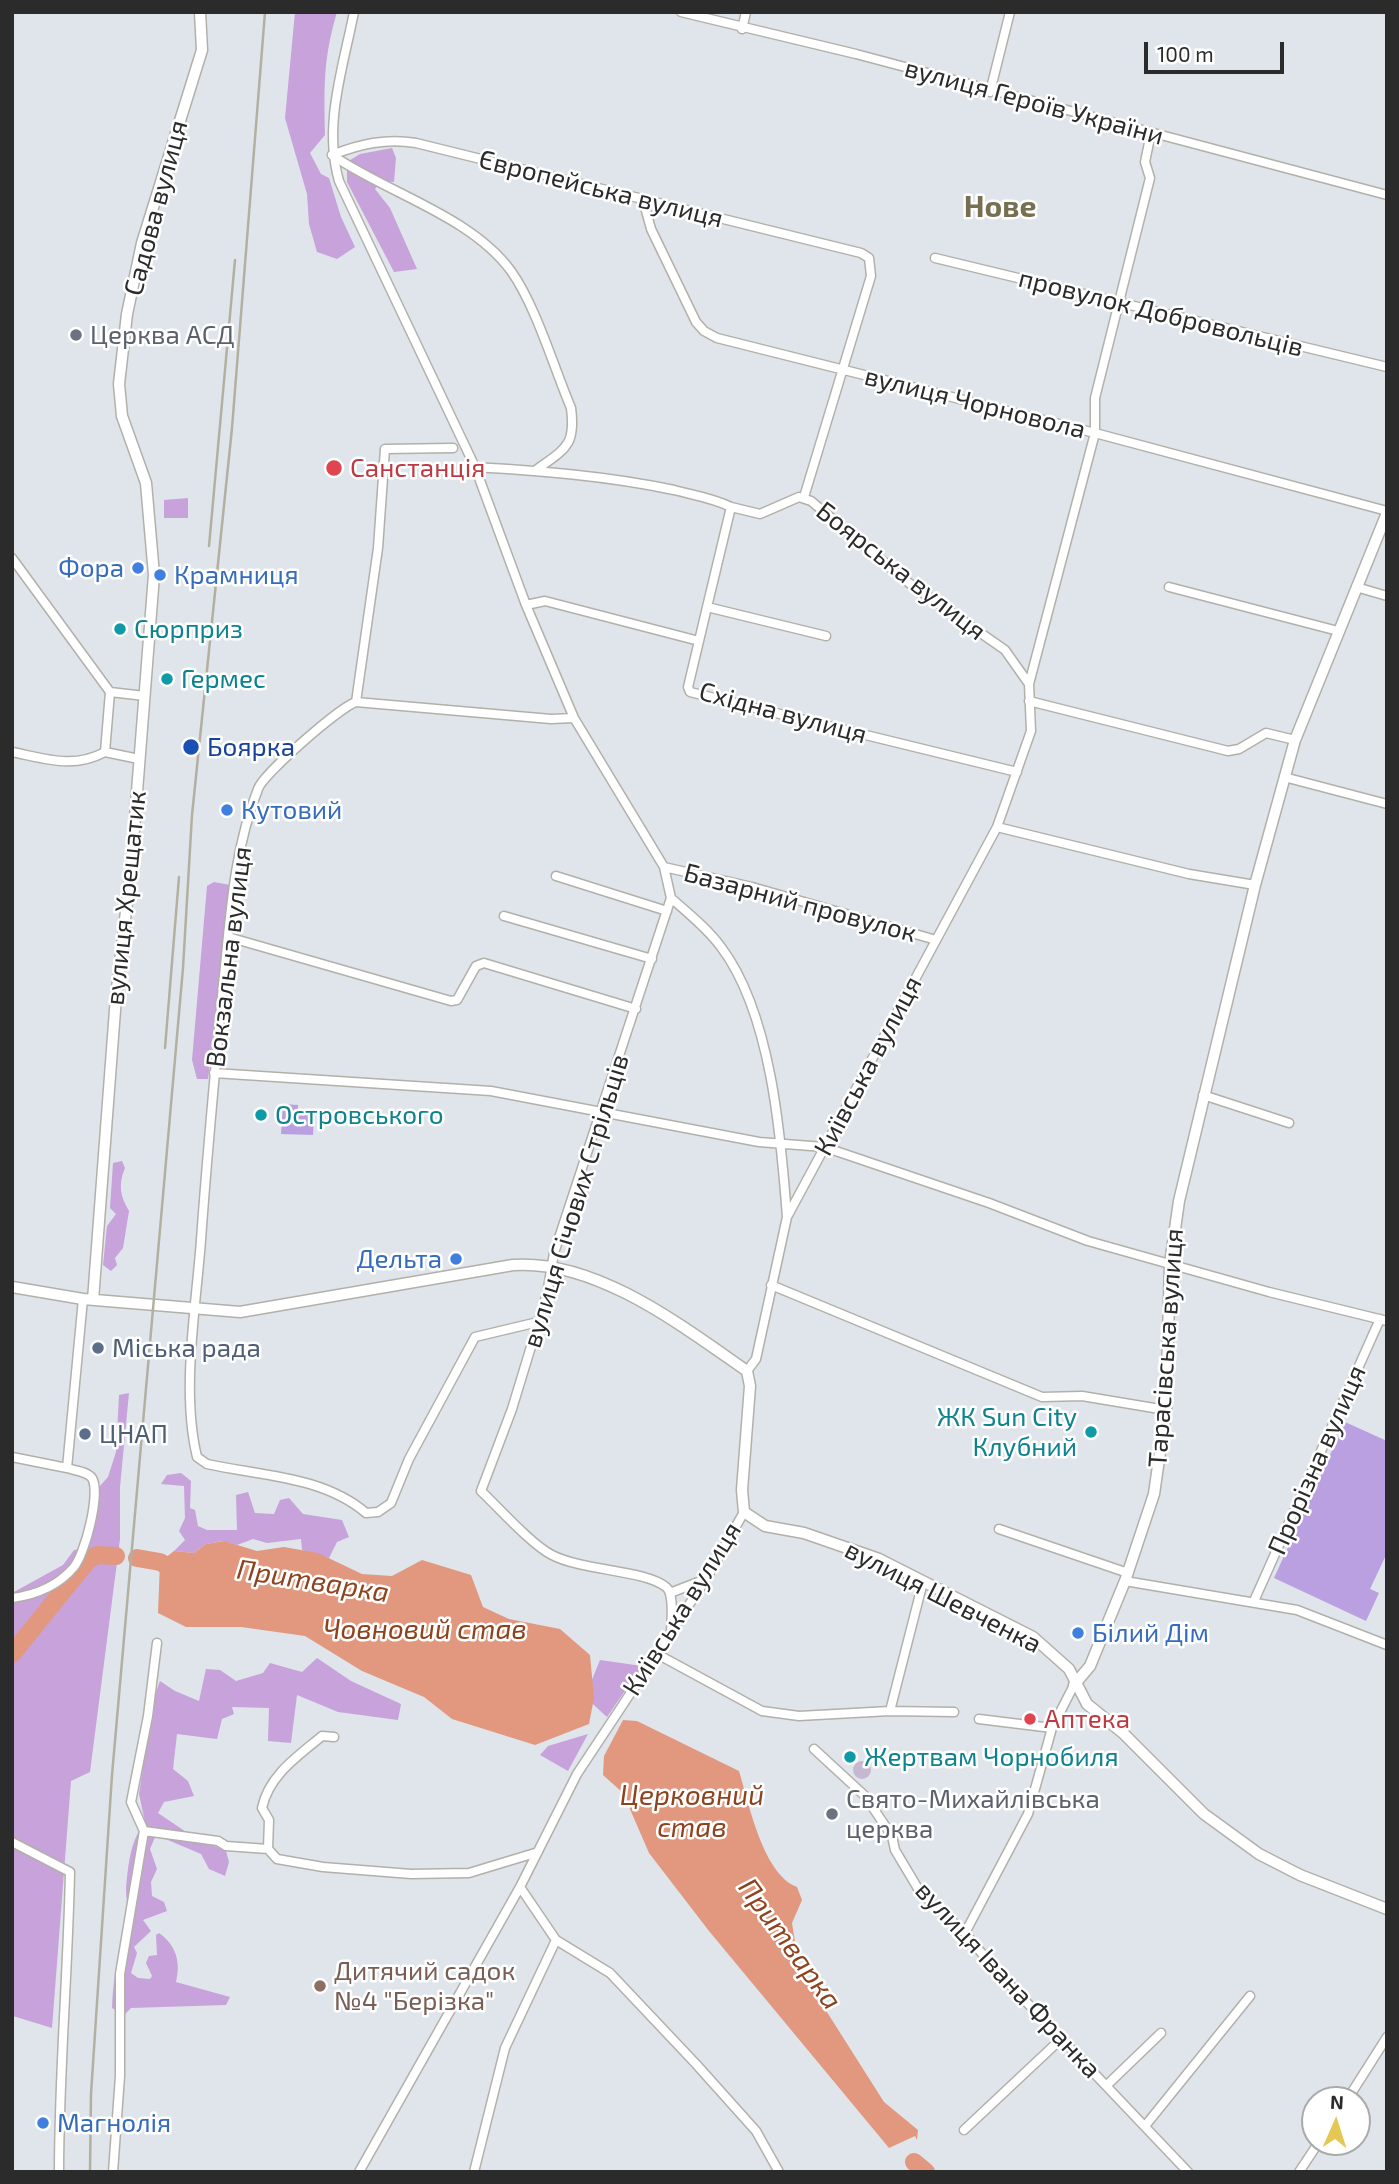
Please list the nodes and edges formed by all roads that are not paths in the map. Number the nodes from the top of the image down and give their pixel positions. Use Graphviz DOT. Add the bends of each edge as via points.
graph roads {
  1 [pos="354,12"];
  2 [pos="681,12"];
  3 [pos="746,12"];
  4 [pos="1010,12"];
  5 [pos="200,13"];
  6 [pos="742,29"];
  7 [pos="990,92"];
  8 [pos="1152,133"];
  9 [pos="332,155"];
  10 [pos="1387,195"];
  11 [pos="643,200"];
  12 [pos="936,258"];
  13 [pos="1119,304"];
  14 [pos="1387,367"];
  15 [pos="844,370"];
  16 [pos="1095,433"];
  17 [pos="453,448"];
  18 [pos="475,467"];
  19 [pos="536,470"];
  20 [pos="804,497"];
  21 [pos="731,507"];
  22 [pos="1387,512"];
  23 [pos="12,558"];
  24 [pos="1169,587"];
  25 [pos="1356,587"];
  26 [pos="1387,596"];
  27 [pos="526,605"];
  28 [pos="708,607"];
  29 [pos="1338,631"];
  30 [pos="826,636"];
  31 [pos="699,641"];
  32 [pos="1030,684"];
  33 [pos="110,692"];
  34 [pos="145,696"];
  35 [pos="1029,701"];
  36 [pos="356,702"];
  37 [pos="574,718"];
  38 [pos="1295,740"];
  39 [pos="12,752"];
  40 [pos="105,752"];
  41 [pos="139,759"];
  42 [pos="1017,772"];
  43 [pos="1284,777"];
  44 [pos="1387,804"];
  45 [pos="997,827"];
  46 [pos="663,867"];
  47 [pos="556,876"];
  48 [pos="1255,885"];
  49 [pos="671,898"];
  50 [pos="667,911"];
  51 [pos="504,916"];
  52 [pos="228,937"];
  53 [pos="936,940"];
  54 [pos="652,959"];
  55 [pos="636,1009"];
  56 [pos="214,1073"];
  57 [pos="1203,1096"];
  58 [pos="602,1115"];
  59 [pos="1289,1123"];
  60 [pos="782,1145"];
  61 [pos="824,1147"];
  62 [pos="787,1217"];
  63 [pos="1170,1264"];
  64 [pos="551,1266"];
  65 [pos="771,1286"];
  66 [pos="12,1287"];
  67 [pos="88,1300"];
  68 [pos="196,1310"];
  69 [pos="1383,1320"];
  70 [pos="538,1322"];
  71 [pos="747,1371"];
  72 [pos="1166,1410"];
  73 [pos="12,1457"];
  74 [pos="67,1468"];
  75 [pos="744,1512"];
  76 [pos="999,1529"];
  77 [pos="1127,1577"];
  78 [pos="706,1580"];
  79 [pos="923,1581"];
  80 [pos="670,1593"];
  81 [pos="12,1598"];
  82 [pos="1254,1601"];
  83 [pos="671,1634"];
  84 [pos="157,1643"];
  85 [pos="1387,1644"];
  86 [pos="657,1654"];
  87 [pos="1074,1685"];
  88 [pos="890,1711"];
  89 [pos="954,1712"];
  90 [pos="979,1718"];
  91 [pos="1052,1728"];
  92 [pos="334,1737"];
  93 [pos="814,1749"];
  94 [pos="144,1831"];
  95 [pos="12,1842"];
  96 [pos="268,1849"];
  97 [pos="535,1853"];
  98 [pos="520,1887"];
  99 [pos="1387,1909"];
  100 [pos="965,1933"];
  101 [pos="556,1940"];
  102 [pos="1250,1996"];
  103 [pos="1161,2033"];
  104 [pos="1387,2037"];
  105 [pos="1062,2038"];
  106 [pos="1107,2085"];
  107 [pos="1356,2086"];
  108 [pos="1145,2126"];
  109 [pos="964,2130"];
  110 [pos="1310,2156"];
  111 [pos="59,2172"];
  112 [pos="113,2172"];
  113 [pos="359,2172"];
  114 [pos="474,2172"];
  115 [pos="779,2172"];
  116 [pos="1188,2172"];
  117 [pos="1299,2172"];
  1 -- 9 [label="street" via="332,120"];
  2 -- 6 [label="street, вулиця Героїв України"];
  3 -- 6 [label="street"];
  4 -- 7 [label="street"];
  5 -- 34 [label="street, Садова вулиця" via="202,50 142,243 119,384 122,416 146,483 151,516 154,575"];
  6 -- 7 [label="street, вулиця Героїв України" via="856,54"];
  7 -- 8 [label="street, вулиця Героїв України"];
  8 -- 10 [label="street, вулиця Героїв України"];
  8 -- 13 [label="street, Київська вулиця" via="1145,162 1150,178"];
  9 -- 11 [label="street, Європейська вулиця" via="354,146 404,141"];
  9 -- 18 [label="street" via="339,181"];
  9 -- 19 [label="street" via="359,174 446,217 494,251 519,284 571,408 573,426 570,444"];
  11 -- 15 [label="street, вулиця Чорновола" via="651,229 704,331"];
  11 -- 15 [label="street, Європейська вулиця" via="869,258 871,276"];
  12 -- 13 [label="street, провулок Добровольців"];
  13 -- 14 [label="street, провулок Добровольців"];
  13 -- 16 [label="street, Київська вулиця" via="1094,398"];
  15 -- 16 [label="street, вулиця Чорновола"];
  15 -- 20 [label="street"];
  16 -- 22 [label="street, вулиця Чорновола"];
  16 -- 32 [label="street, Київська вулиця"];
  17 -- 36 [label="street" via="385,449 378,548"];
  18 -- 19 [label="street, Боярська вулиця"];
  18 -- 27 [label="street"];
  19 -- 21 [label="street, Боярська вулиця" via="642,483"];
  20 -- 21 [label="street, Боярська вулиця" via="760,514"];
  20 -- 32 [label="street, Боярська вулиця" via="827,511 909,583 1005,650"];
  21 -- 28 [label="street"];
  22 -- 25 [label="street, Тарасівська вулиця"];
  23 -- 33 [label="street"];
  24 -- 29 [label="street"];
  25 -- 26 [label="street"];
  25 -- 29 [label="street, Тарасівська вулиця"];
  27 -- 31 [label="street, Східна вулиця" via="545,601"];
  27 -- 37 [label="street"];
  28 -- 30 [label="street"];
  28 -- 31 [label="street"];
  29 -- 38 [label="street, Тарасівська вулиця"];
  31 -- 42 [label="street, Східна вулиця" via="690,692"];
  32 -- 35 [label="street, Київська вулиця"];
  33 -- 34 [label="street"];
  33 -- 40 [label="street"];
  34 -- 41 [label="street, вулиця Хрещатик"];
  35 -- 38 [label="street" via="1228,751 1266,733"];
  35 -- 42 [label="street, Київська вулиця" via="1031,731"];
  36 -- 37 [label="street"];
  36 -- 52 [label="street, Вокзальна вулиця" via="331,717 259,785 240,848"];
  37 -- 46 [label="street"];
  38 -- 43 [label="street, Тарасівська вулиця"];
  39 -- 40 [label="street" via="86,762"];
  40 -- 41 [label="street"];
  41 -- 67 [label="street, вулиця Хрещатик"];
  42 -- 45 [label="street, Київська вулиця"];
  43 -- 44 [label="street"];
  43 -- 48 [label="street, Тарасівська вулиця"];
  45 -- 48 [label="street" via="1189,874"];
  45 -- 53 [label="street, Київська вулиця"];
  46 -- 49 [label="street"];
  46 -- 53 [label="street, Базарний провулок" via="752,887"];
  47 -- 50 [label="street"];
  48 -- 57 [label="street, Тарасівська вулиця"];
  49 -- 50 [label="street, вулиця Січових Стрільців"];
  49 -- 60 [label="street" via="722,947 739,979 753,1012 774,1091"];
  50 -- 54 [label="street, вулиця Січових Стрільців"];
  51 -- 54 [label="street"];
  52 -- 55 [label="street" via="450,1001 457,1000 476,966 484,963"];
  52 -- 56 [label="street, Вокзальна вулиця"];
  53 -- 61 [label="street, Київська вулиця"];
  54 -- 55 [label="street, вулиця Січових Стрільців"];
  55 -- 58 [label="street, вулиця Січових Стрільців"];
  56 -- 58 [label="street" via="491,1091"];
  56 -- 68 [label="street, Вокзальна вулиця"];
  57 -- 59 [label="street"];
  57 -- 63 [label="street, Тарасівська вулиця" via="1179,1200"];
  58 -- 60 [label="street"];
  58 -- 64 [label="street, вулиця Січових Стрільців"];
  60 -- 61 [label="street"];
  60 -- 62 [label="street"];
  61 -- 62 [label="street, Київська вулиця"];
  61 -- 63 [label="street" via="1088,1241"];
  62 -- 65 [label="street, Київська вулиця"];
  63 -- 69 [label="street"];
  63 -- 72 [label="street, Тарасівська вулиця"];
  64 -- 68 [label="street" via="513,1265 240,1312"];
  64 -- 70 [label="street, вулиця Січових Стрільців"];
  64 -- 71 [label="street" via="589,1276 625,1293"];
  65 -- 71 [label="street, Київська вулиця" via="757,1359"];
  65 -- 72 [label="street" via="1042,1397 1082,1396"];
  66 -- 67 [label="street"];
  67 -- 68 [label="street"];
  67 -- 74 [label="street"];
  68 -- 70 [label="street, Вокзальна вулиця" via="191,1372 197,1457 207,1464 279,1476 342,1494 366,1513 379,1512 391,1503 475,1337"];
  69 -- 82 [label="street, Прорізна вулиця"];
  70 -- 80 [label="street, вулиця Січових Стрільців" via="481,1491 551,1555 587,1568 649,1579"];
  71 -- 75 [label="street, Київська вулиця"];
  72 -- 77 [label="street, Тарасівська вулиця" via="1154,1494"];
  73 -- 74 [label="street"];
  74 -- 81 [label="street" via="93,1479 95,1498 81,1554 74,1567 41,1593"];
  75 -- 78 [label="street, Київська вулиця"];
  75 -- 79 [label="street, вулиця Шевченка" via="765,1526 833,1542"];
  76 -- 77 [label="street"];
  77 -- 82 [label="street"];
  77 -- 87 [label="street, Тарасівська вулиця" via="1090,1666"];
  78 -- 80 [label="street"];
  78 -- 83 [label="street, Київська вулиця"];
  79 -- 87 [label="street, вулиця Шевченка" via="1033,1637 1058,1656"];
  79 -- 88 [label="street"];
  80 -- 83 [label="street"];
  82 -- 85 [label="street" via="1297,1610"];
  83 -- 86 [label="street, Київська вулиця"];
  84 -- 94 [label="street" via="131,1802"];
  86 -- 88 [label="street" via="762,1711 799,1716"];
  86 -- 97 [label="street, Київська вулиця" via="593,1747"];
  87 -- 91 [label="street, Тарасівська вулиця"];
  87 -- 99 [label="street, вулиця Шевченка" via="1087,1704 1231,1835 1300,1875"];
  88 -- 89 [label="street"];
  90 -- 91 [label="street"];
  91 -- 100 [label="street, Тарасівська вулиця" via="1028,1814"];
  92 -- 96 [label="street" via="322,1736 287,1765 266,1792 262,1808 269,1820"];
  93 -- 100 [label="street, вулиця Івана Франка" via="864,1796 892,1836 895,1850 920,1892"];
  94 -- 96 [label="street"];
  94 -- 112 [label="street" via="120,1974 120,2076"];
  95 -- 111 [label="street" via="70,1872 60,2045"];
  96 -- 97 [label="street" via="277,1859 411,1874 469,1873"];
  97 -- 98 [label="street, Київська вулиця"];
  98 -- 101 [label="street"];
  98 -- 113 [label="street, Київська вулиця"];
  100 -- 105 [label="street, вулиця Івана Франка"];
  101 -- 114 [label="street" via="505,2048"];
  101 -- 115 [label="street" via="610,1973 756,2131"];
  102 -- 108 [label="street"];
  103 -- 106 [label="street"];
  104 -- 107 [label="street"];
  105 -- 106 [label="street, вулиця Івана Франка"];
  105 -- 109 [label="street"];
  106 -- 108 [label="street, вулиця Івана Франка"];
  108 -- 116 [label="street, вулиця Івана Франка"];
  110 -- 117 [label="street"];
}
